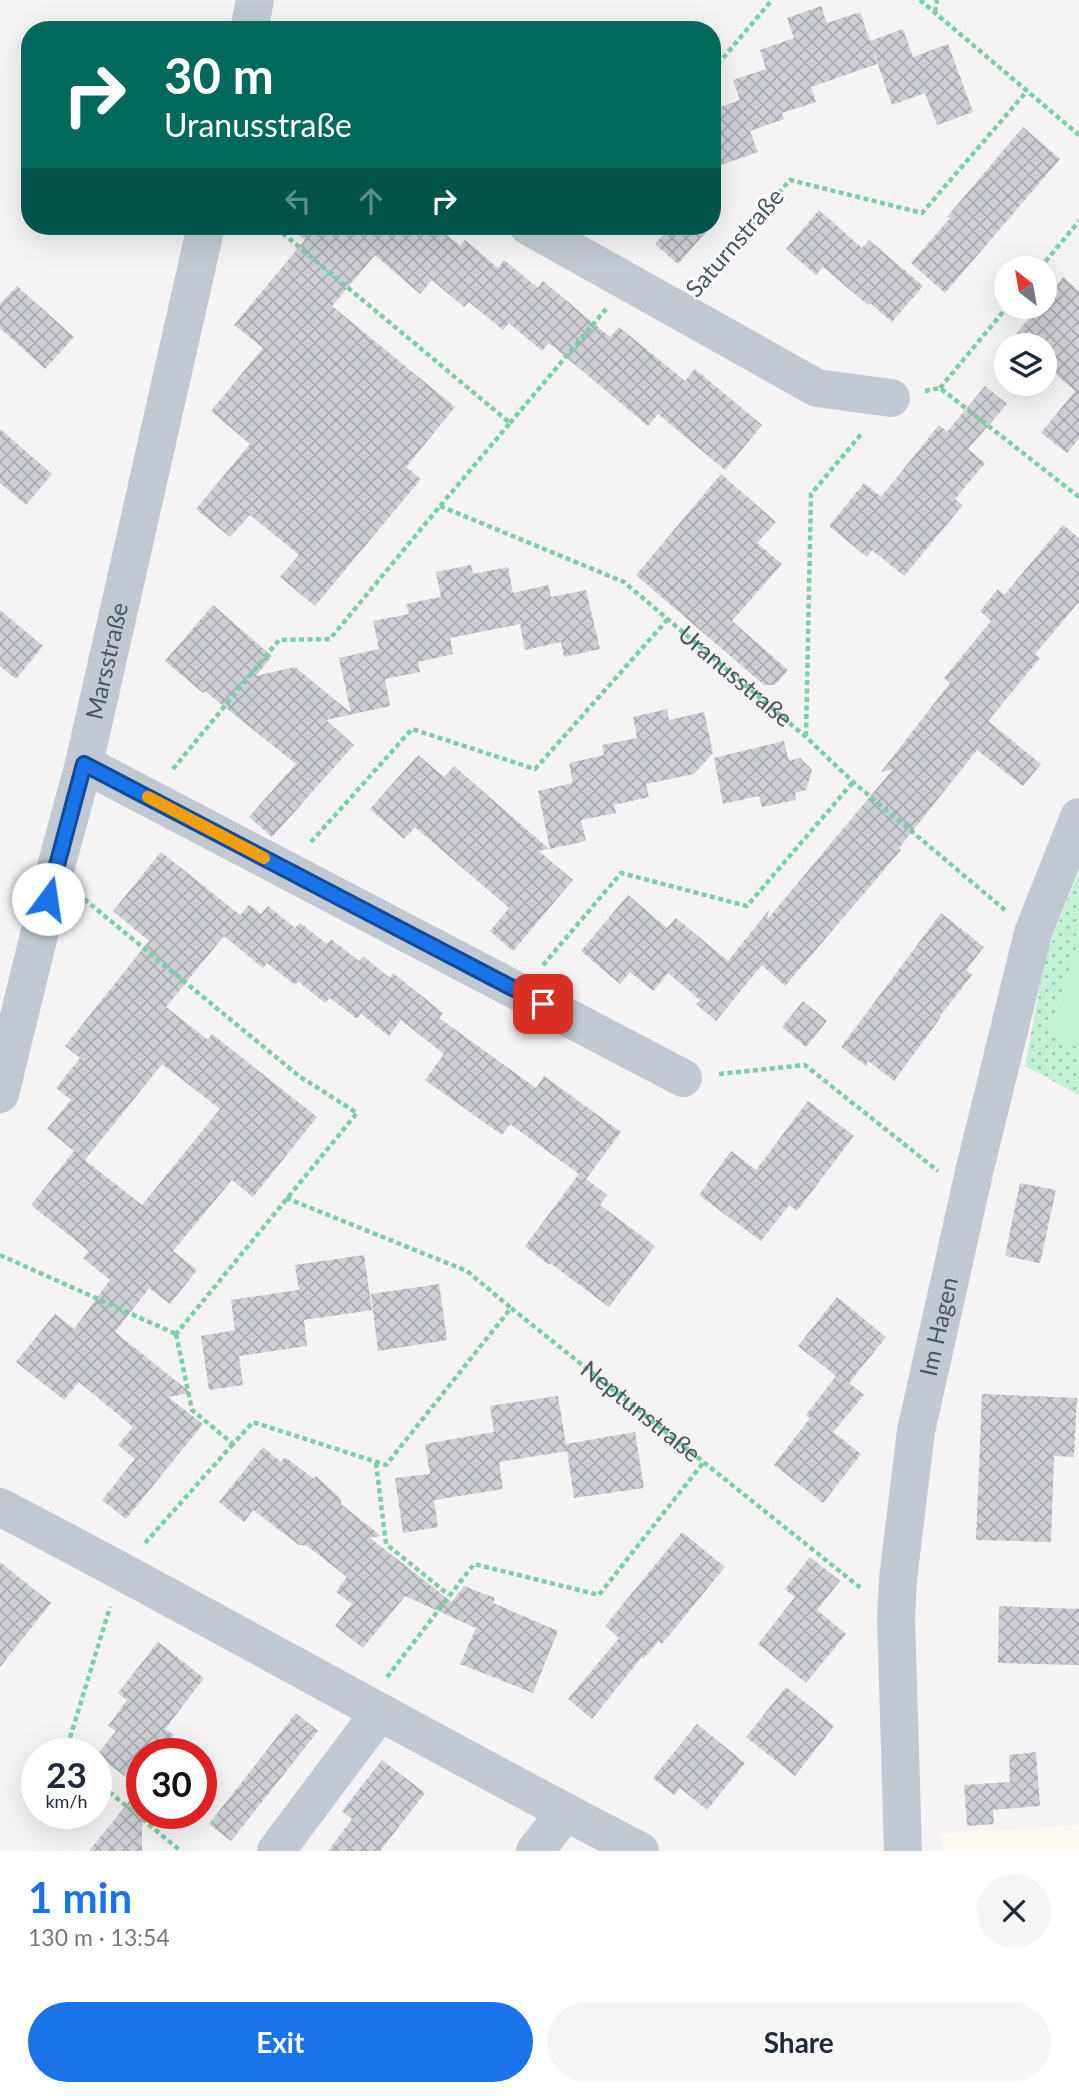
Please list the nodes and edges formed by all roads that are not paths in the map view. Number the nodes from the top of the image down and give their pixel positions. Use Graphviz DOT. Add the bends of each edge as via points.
graph roads {
  1 [pos="255,0"];
  2 [pos="251,21"];
  3 [pos="204,235"];
  4 [pos="544,235"];
  5 [pos="891,398"];
  6 [pos="84,764"];
  7 [pos="1079,817"];
  8 [pos="683,1078"];
  9 [pos="0,1094"];
  10 [pos="0,1507"];
  11 [pos="373,1708"];
  12 [pos="566,1812"];
  13 [pos="624,1847"];
  14 [pos="276,1851"];
  15 [pos="535,1851"];
  16 [pos="904,1851"];
  1 -- 2 [label="street"];
  3 -- 6 [label="street, Marsstraße"];
  4 -- 5 [label="street, Saturnstraße" via="817,388"];
  6 -- 8 [label="street"];
  6 -- 9 [label="street, Marsstraße"];
  7 -- 16 [label="street, Im Hagen" via="1033,933 916,1431 896,1617"];
  10 -- 11 [label="street"];
  11 -- 12 [label="street"];
  11 -- 14 [label="street"];
  12 -- 13 [label="street"];
  12 -- 15 [label="street"];
}
